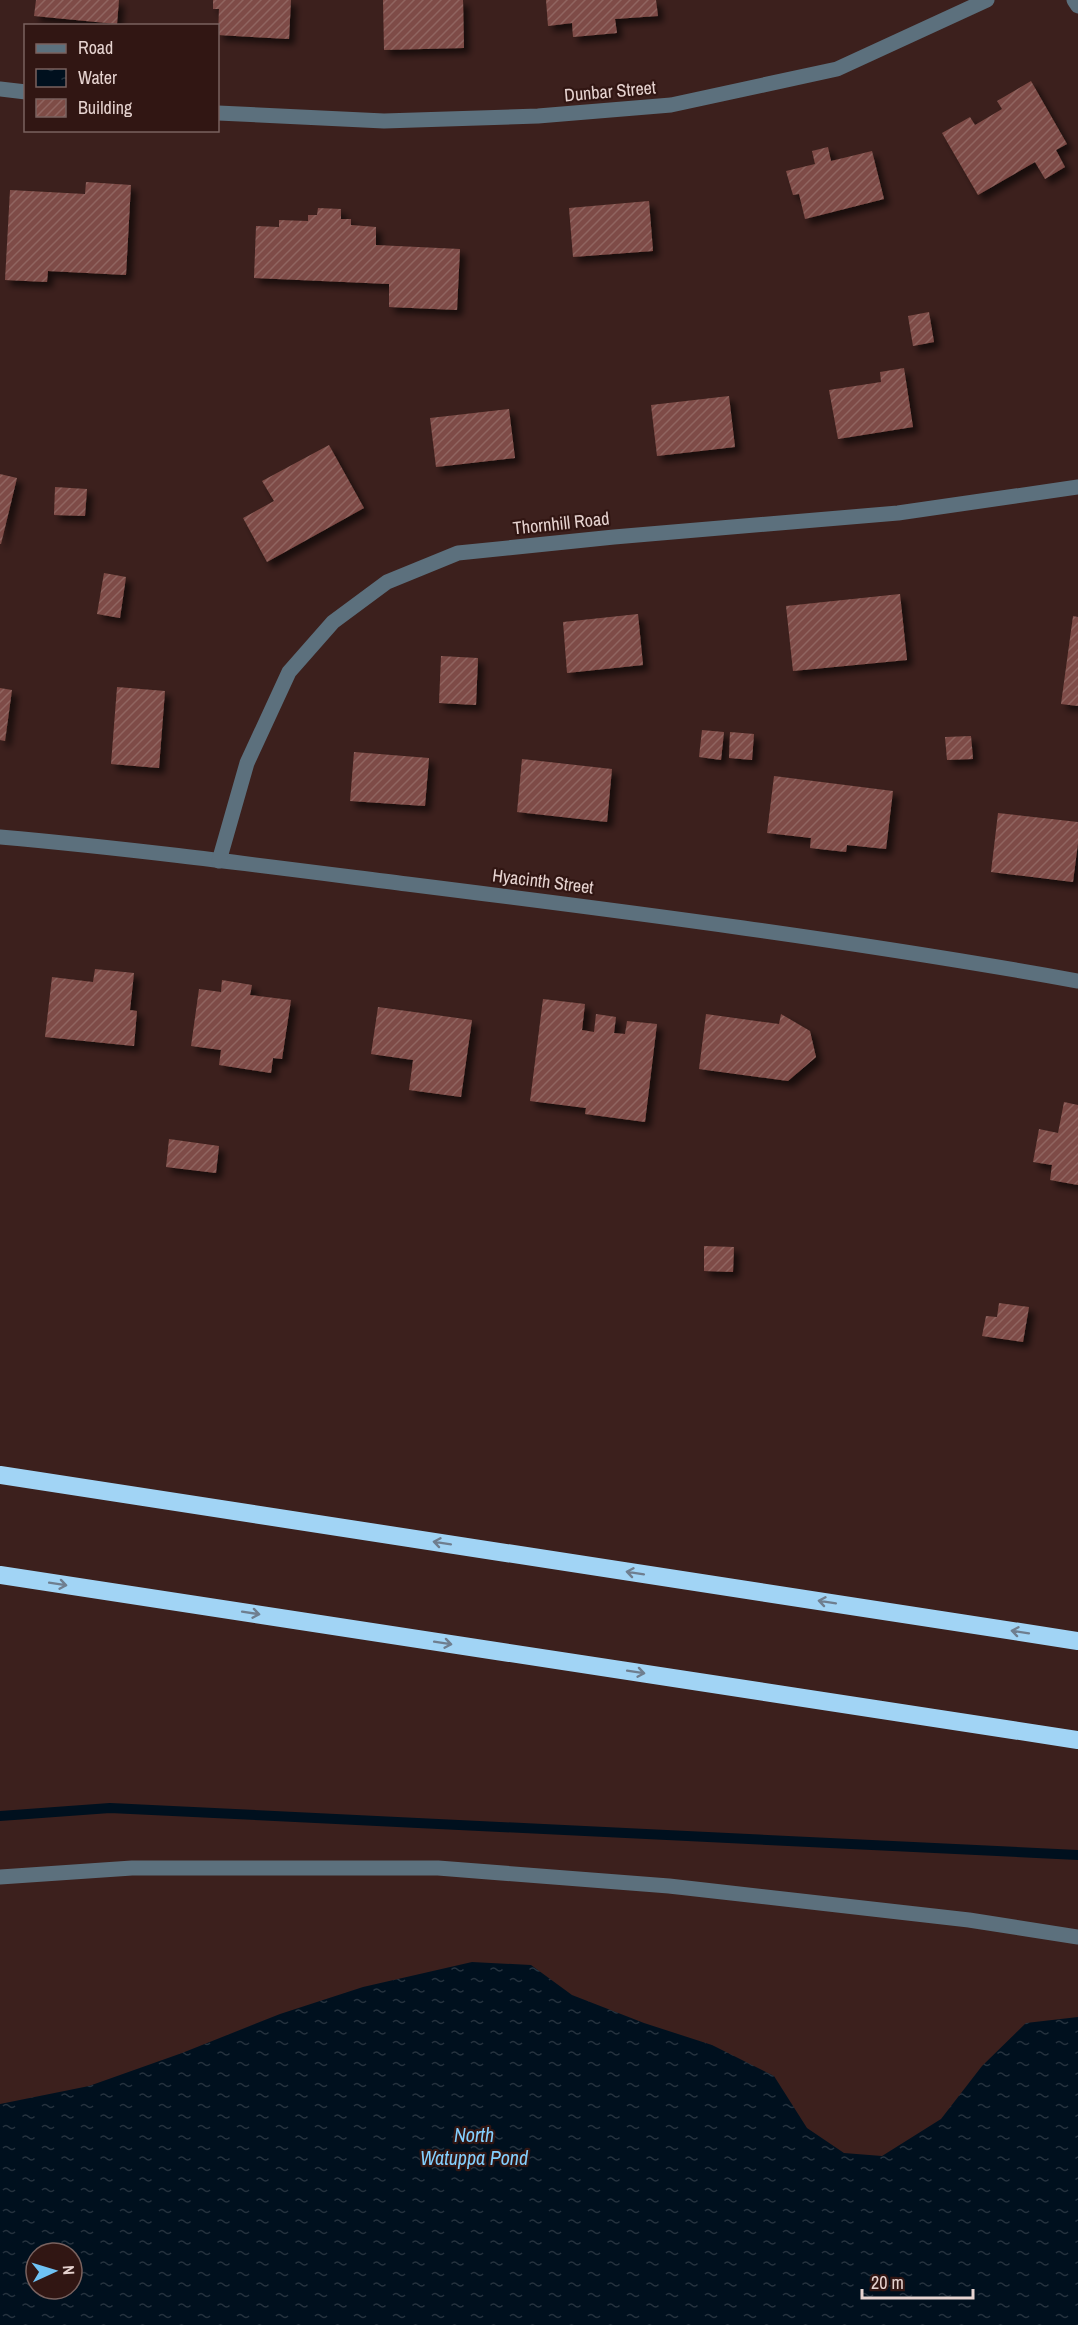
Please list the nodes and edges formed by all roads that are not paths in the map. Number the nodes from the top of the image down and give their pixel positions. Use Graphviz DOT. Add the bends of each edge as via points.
graph roads {
  1 [pos="987,0"];
  2 [pos="1074,0"];
  3 [pos="1078,6"];
  4 [pos="0,89"];
  5 [pos="24,92"];
  6 [pos="219,113"];
  7 [pos="1078,487"];
  8 [pos="0,837"];
  9 [pos="219,861"];
  10 [pos="1078,981"];
  11 [pos="0,1475"];
  12 [pos="0,1575"];
  13 [pos="1078,1641"];
  14 [pos="1078,1740"];
  15 [pos="0,1877"];
  16 [pos="1078,1937"];
  1 -- 6 [label="street, Dunbar Street" via="837,69 671,105 538,116 384,121"];
  2 -- 3 [label="street"];
  4 -- 5 [label="street"];
  7 -- 9 [label="street, Thornhill Road" via="898,513 458,553 387,582 333,622 289,672 247,763"];
  8 -- 9 [label="street, Hyacinth Street"];
  9 -- 10 [label="street, Hyacinth Street" via="932,954"];
  13 -- 11 [label="highway, one-way"];
  12 -- 14 [label="highway, one-way"];
  15 -- 16 [label="street" via="132,1868 438,1868 681,1887 969,1920"];
}
